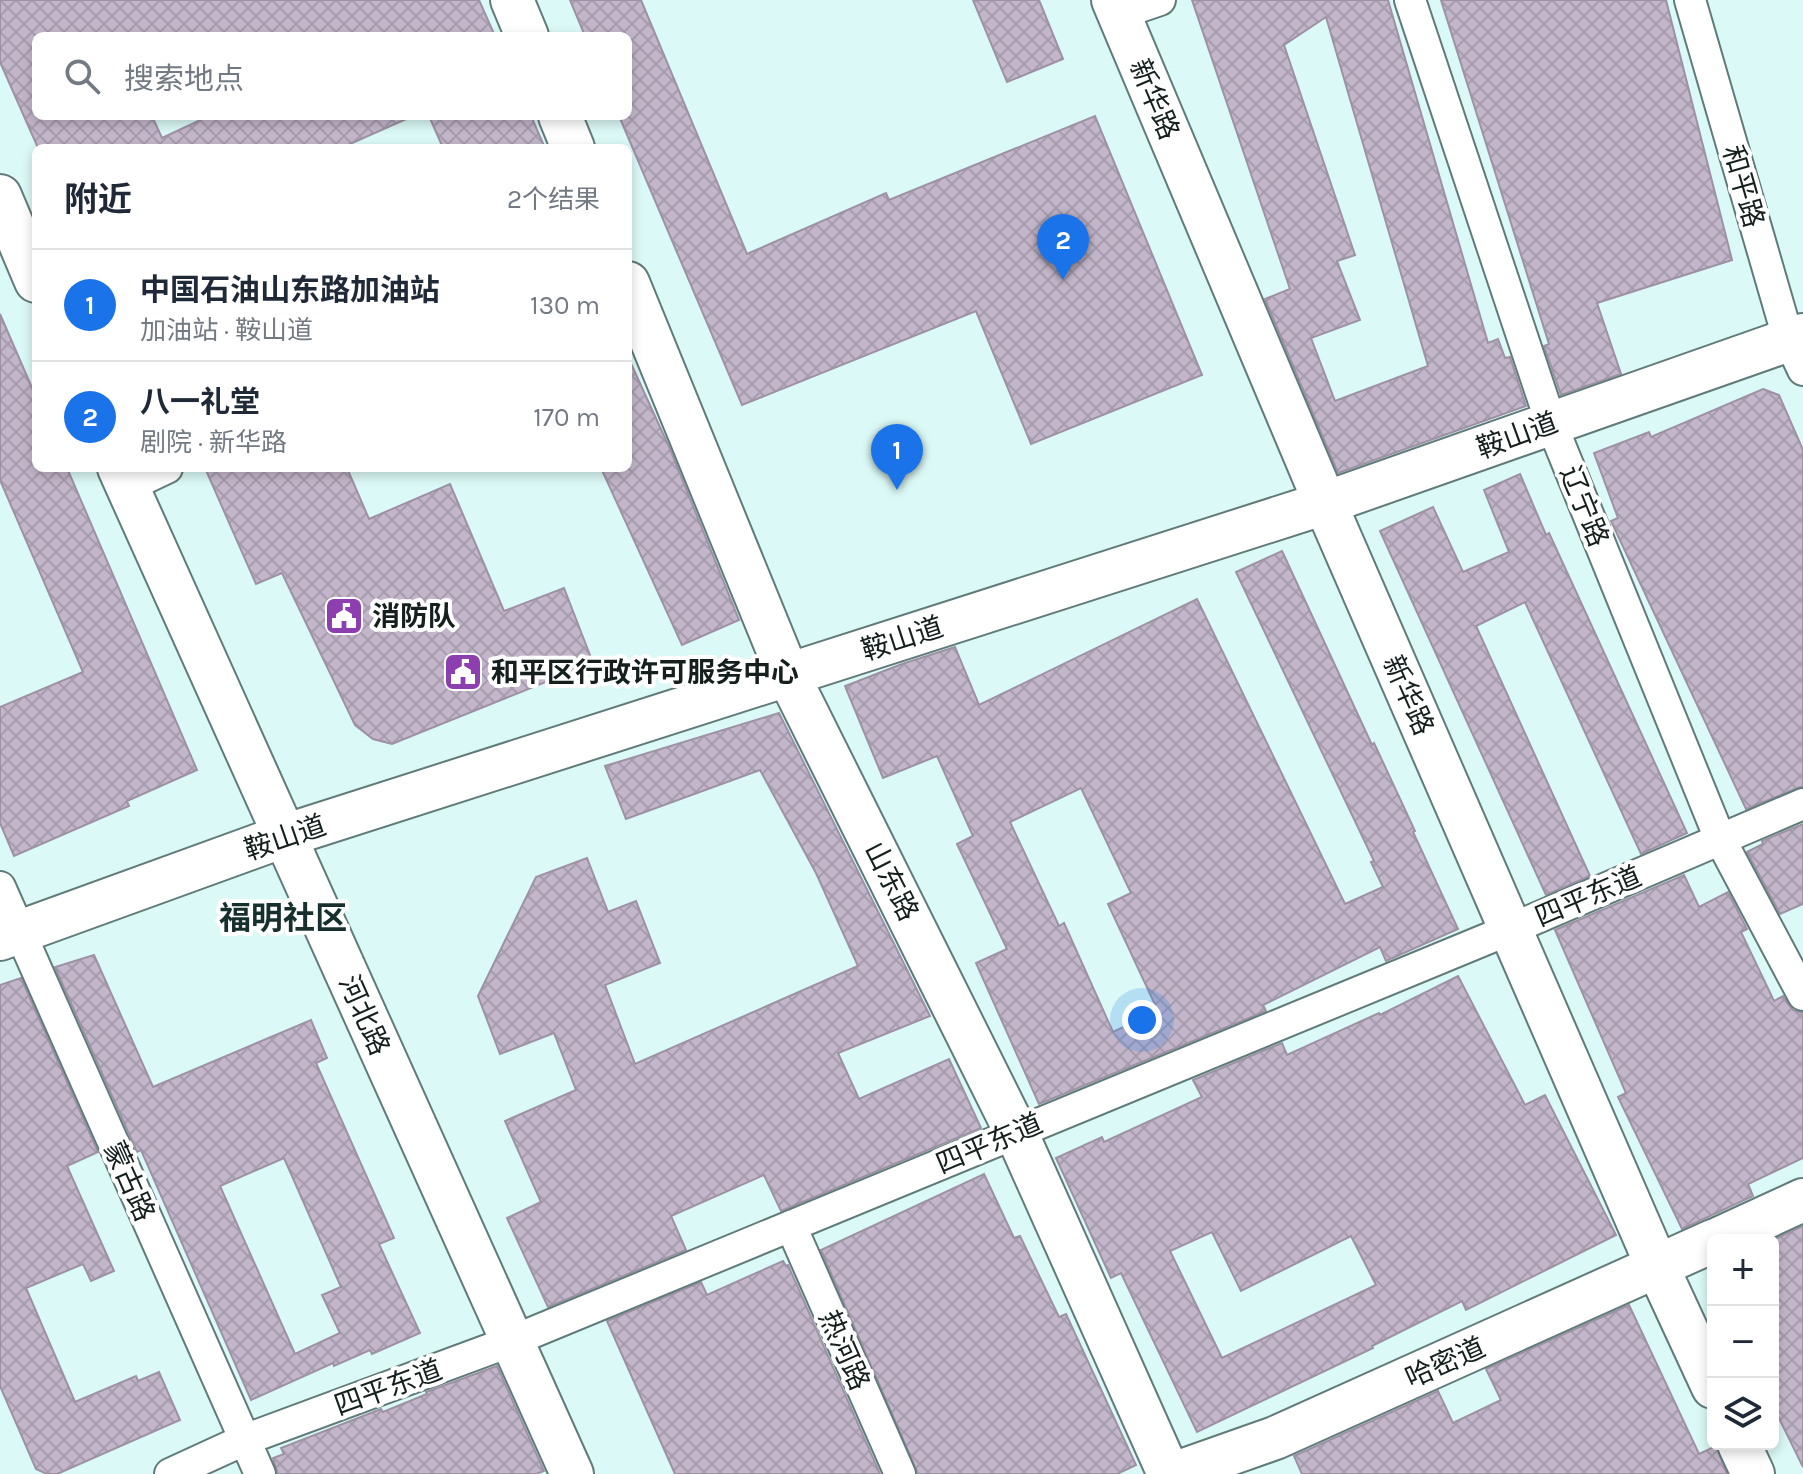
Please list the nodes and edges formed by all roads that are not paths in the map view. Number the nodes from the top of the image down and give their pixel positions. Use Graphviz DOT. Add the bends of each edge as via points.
graph roads {
  1 [pos="512,0"];
  2 [pos="1160,0"];
  3 [pos="1410,0"];
  4 [pos="1690,0"];
  5 [pos="1116,7"];
  6 [pos="525,32"];
  7 [pos="562,120"];
  8 [pos="571,144"];
  9 [pos="0,196"];
  10 [pos="32,272"];
  11 [pos="632,293"];
  12 [pos="1798,348"];
  13 [pos="1551,423"];
  14 [pos="147,472"];
  15 [pos="123,477"];
  16 [pos="1325,503"];
  17 [pos="788,675"];
  18 [pos="1803,804"];
  19 [pos="284,836"];
  20 [pos="1720,839"];
  21 [pos="0,887"];
  22 [pos="1511,929"];
  23 [pos="10,936"];
  24 [pos="1803,995"];
  25 [pos="1016,1132"];
  26 [pos="1803,1200"];
  27 [pos="791,1226"];
  28 [pos="1729,1234"];
  29 [pos="1707,1244"];
  30 [pos="1657,1266"];
  31 [pos="512,1341"];
  32 [pos="1709,1378"];
  33 [pos="244,1440"];
  34 [pos="1742,1450"];
  35 [pos="170,1474"];
  36 [pos="260,1474"];
  37 [pos="572,1474"];
  38 [pos="900,1474"];
  39 [pos="1171,1474"];
  40 [pos="1753,1474"];
  1 -- 6 [label="street"];
  2 -- 5 [label="street"];
  3 -- 13 [label="street, 辽宁路"];
  4 -- 12 [label="street, 和平路"];
  5 -- 16 [label="street, 新华路"];
  7 -- 8 [label="street"];
  9 -- 10 [label="street"];
  11 -- 17 [label="street, 山东路"];
  12 -- 13 [label="street, 鞍山道"];
  13 -- 16 [label="street, 鞍山道"];
  13 -- 20 [label="street, 辽宁路"];
  14 -- 15 [label="street"];
  15 -- 19 [label="street, 河北路"];
  16 -- 17 [label="street, 鞍山道"];
  16 -- 22 [label="street, 新华路"];
  17 -- 19 [label="street, 鞍山道"];
  17 -- 25 [label="street, 山东路"];
  18 -- 20 [label="street, 四平东道"];
  19 -- 23 [label="street, 鞍山道"];
  19 -- 31 [label="street, 河北路"];
  20 -- 22 [label="street, 四平东道"];
  20 -- 24 [label="street, 辽宁路"];
  21 -- 23 [label="street, 蒙古路"];
  22 -- 25 [label="street, 四平东道"];
  22 -- 30 [label="street, 新华路"];
  23 -- 33 [label="street, 蒙古路"];
  25 -- 27 [label="street, 四平东道"];
  25 -- 39 [label="street, 山东路"];
  26 -- 28 [label="street, 哈密道"];
  27 -- 31 [label="street, 四平东道"];
  27 -- 38 [label="street, 热河路"];
  29 -- 30 [label="street, 哈密道"];
  30 -- 32 [label="street, 新华路"];
  30 -- 39 [label="street, 哈密道" via="1275,1438"];
  31 -- 33 [label="street, 四平东道"];
  31 -- 37 [label="street, 河北路"];
  33 -- 35 [label="street, 四平东道"];
  33 -- 36 [label="street, 蒙古路"];
  34 -- 40 [label="street"];
}
